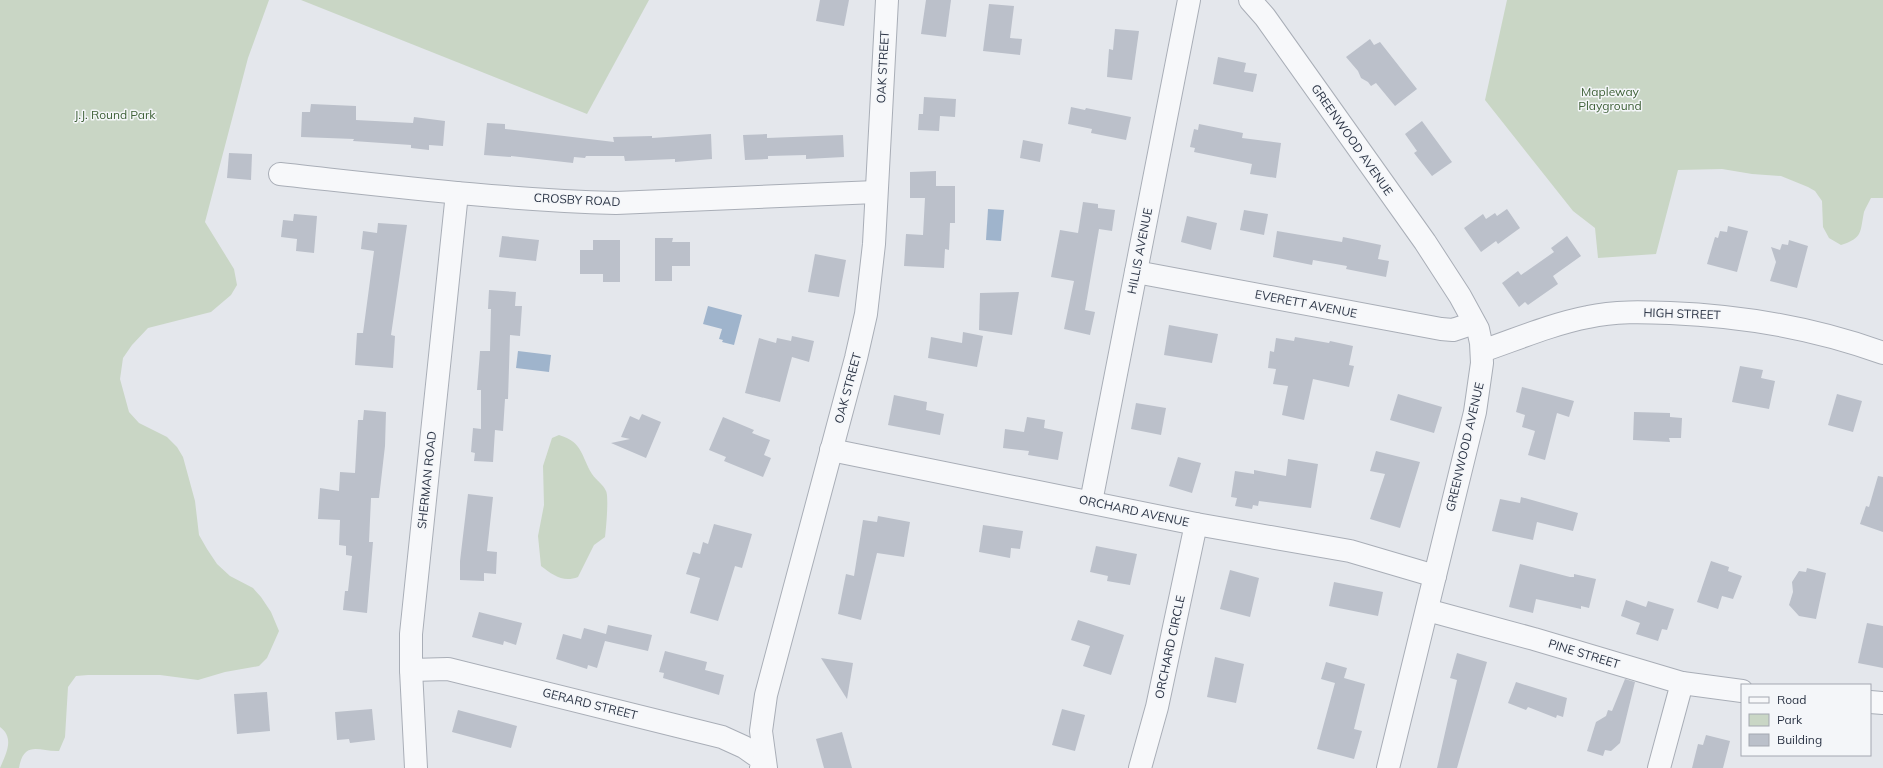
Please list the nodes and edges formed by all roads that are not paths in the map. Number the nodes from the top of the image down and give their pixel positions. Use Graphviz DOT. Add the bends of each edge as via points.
graph roads {
  1 [pos="887,0"];
  2 [pos="1188,0"];
  3 [pos="1250,0"];
  4 [pos="280,174"];
  5 [pos="876,192"];
  6 [pos="457,193"];
  7 [pos="1136,272"];
  8 [pos="1474,323"];
  9 [pos="1482,351"];
  10 [pos="1883,353"];
  11 [pos="832,450"];
  12 [pos="1091,502"];
  13 [pos="1196,524"];
  14 [pos="1435,576"];
  15 [pos="1426,610"];
  16 [pos="411,670"];
  17 [pos="1682,683"];
  18 [pos="1741,692"];
  19 [pos="1871,702"];
  20 [pos="1883,703"];
  21 [pos="764,766"];
  22 [pos="416,768"];
  23 [pos="1140,768"];
  24 [pos="1388,768"];
  25 [pos="1659,768"];
  1 -- 5 [label="street, OAK STREET"];
  2 -- 7 [label="street, HILLIS AVENUE"];
  3 -- 8 [label="street, GREENWOOD AVENUE" via="1262,13 1420,236 1460,296"];
  4 -- 6 [label="street, CROSBY ROAD"];
  5 -- 6 [label="street, CROSBY ROAD" via="616,203"];
  5 -- 11 [label="street, OAK STREET" via="874,244 866,314"];
  6 -- 16 [label="street, SHERMAN ROAD" via="411,634"];
  7 -- 8 [label="street, EVERETT AVENUE" via="1442,329 1453,330"];
  7 -- 12 [label="street, HILLIS AVENUE"];
  8 -- 9 [label="street, GREENWOOD AVENUE" via="1480,335"];
  9 -- 10 [label="street, HIGH STREET" via="1557,324 1590,316 1647,312 1716,315 1757,320 1838,338"];
  9 -- 14 [label="street, GREENWOOD AVENUE" via="1475,412"];
  11 -- 12 [label="street, ORCHARD AVENUE"];
  11 -- 21 [label="street, OAK STREET" via="766,695 761,731"];
  12 -- 13 [label="street, ORCHARD AVENUE"];
  13 -- 14 [label="street, ORCHARD AVENUE" via="1350,551"];
  13 -- 23 [label="street, ORCHARD CIRCLE" via="1157,707"];
  14 -- 15 [label="street, GREENWOOD AVENUE"];
  15 -- 17 [label="street, PINE STREET"];
  15 -- 24 [label="street, GREENWOOD AVENUE"];
  16 -- 21 [label="street, GERARD STREET" via="448,668 722,737 744,748"];
  16 -- 22 [label="street, SHERMAN ROAD"];
  17 -- 18 [label="street, PINE STREET"];
  17 -- 25 [label="street"];
  19 -- 20 [label="street"];
}
